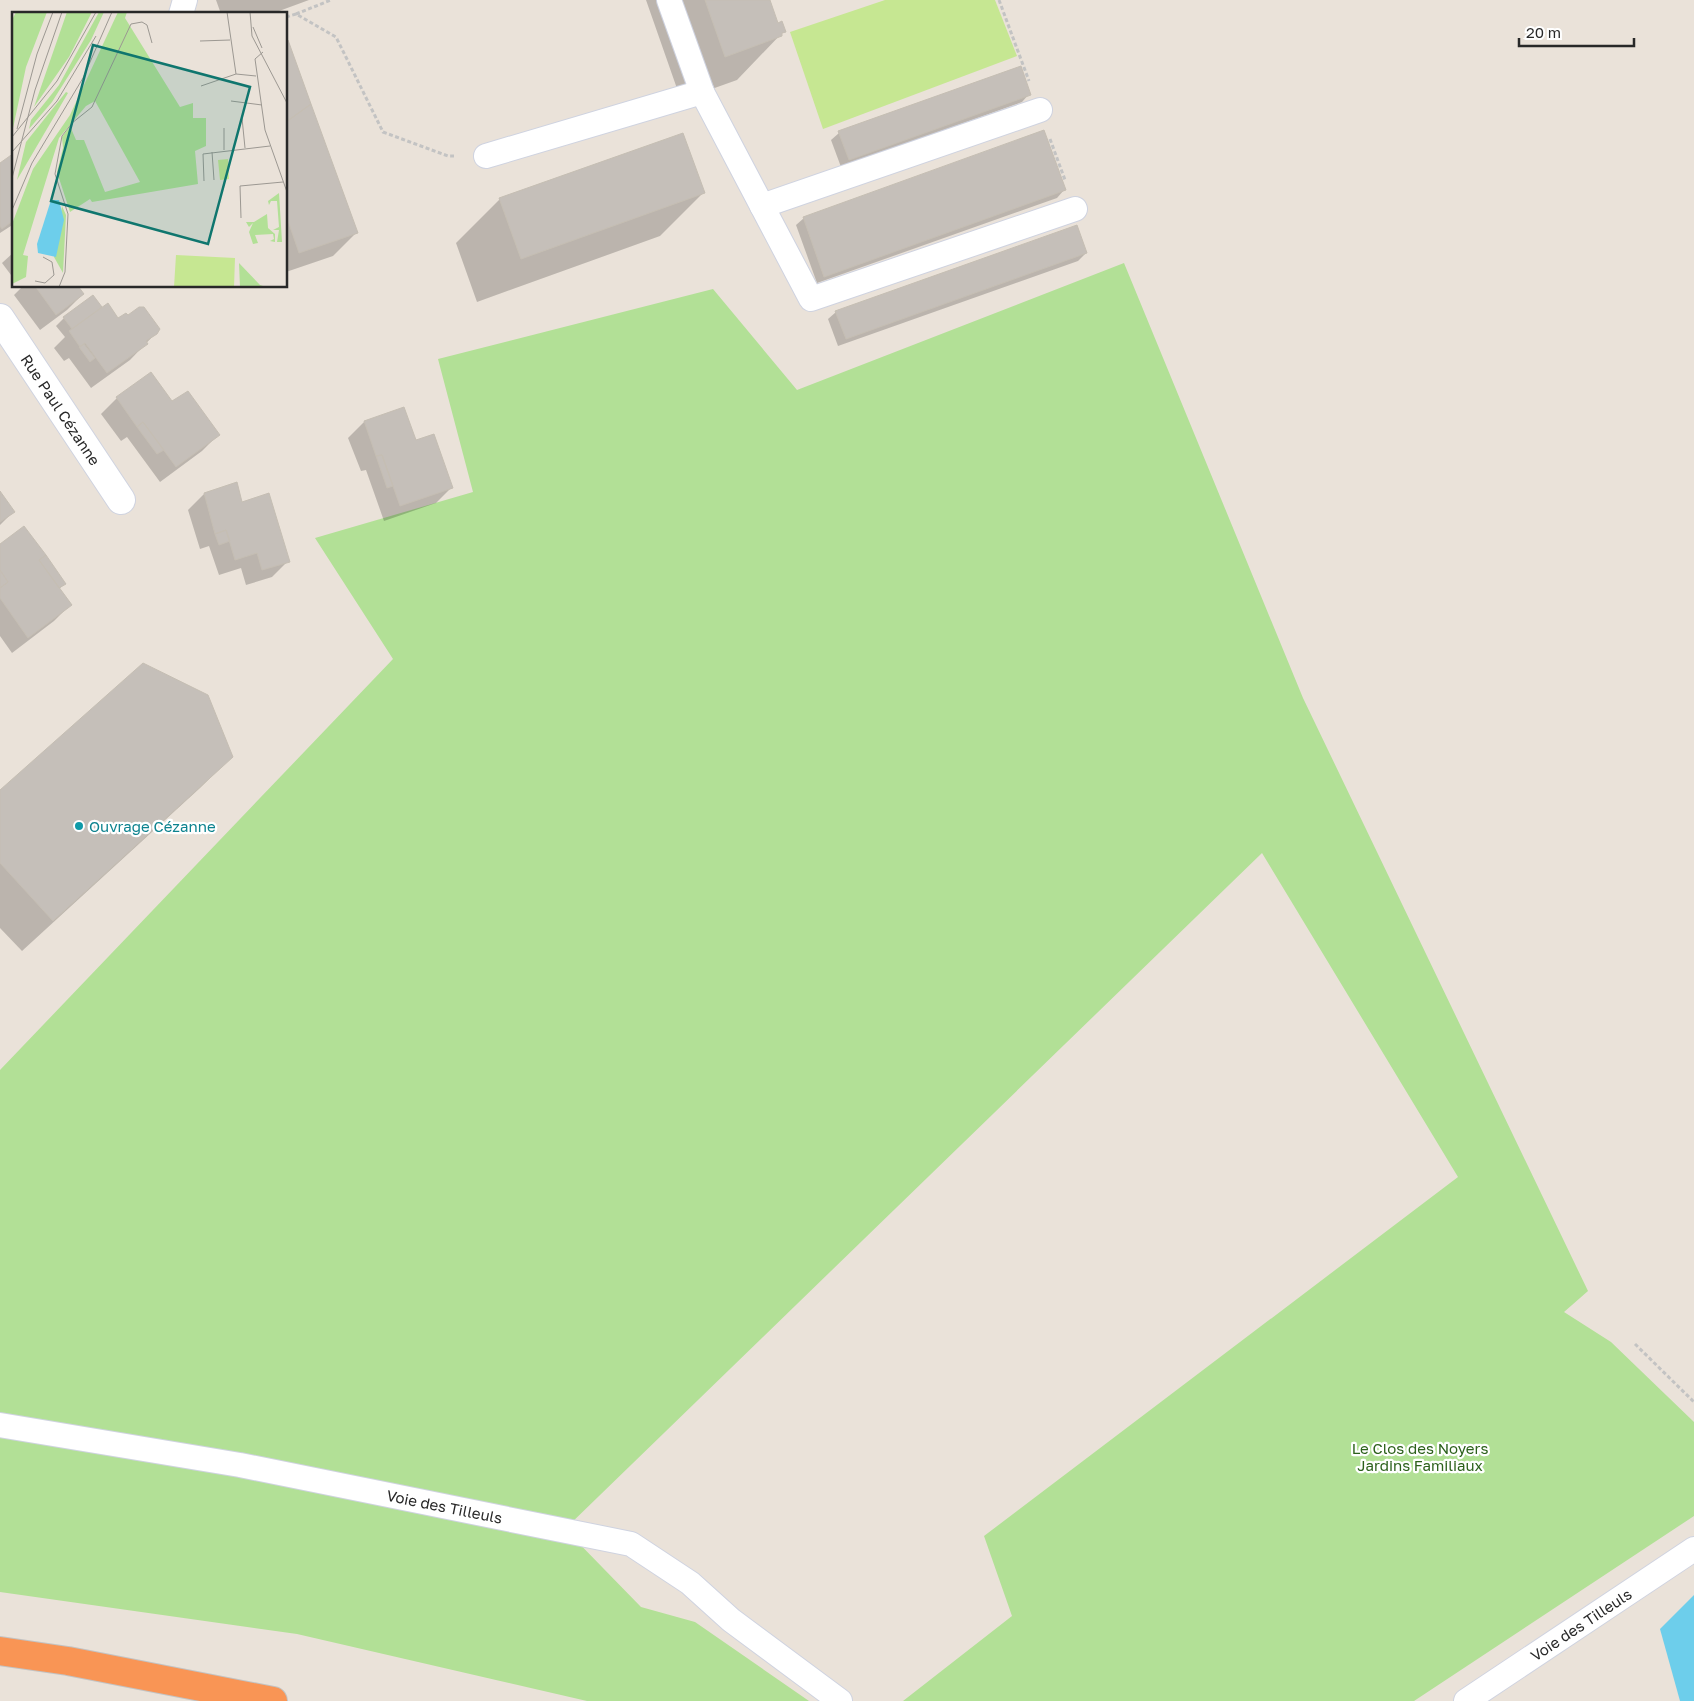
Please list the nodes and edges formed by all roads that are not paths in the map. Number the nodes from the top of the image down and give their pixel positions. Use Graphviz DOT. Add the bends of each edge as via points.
graph roads {
  1 [pos="185,0"];
  2 [pos="669,0"];
  3 [pos="181,12"];
  4 [pos="702,92"];
  5 [pos="1040,110"];
  6 [pos="486,156"];
  7 [pos="762,206"];
  8 [pos="1075,209"];
  9 [pos="0,318"];
  10 [pos="121,500"];
  11 [pos="0,1425"];
  12 [pos="1694,1549"];
  13 [pos="0,1651"];
  14 [pos="273,1701"];
  15 [pos="840,1701"];
  16 [pos="1466,1701"];
  1 -- 3 [label="lane"];
  2 -- 4 [label="lane"];
  4 -- 6 [label="lane"];
  4 -- 7 [label="lane"];
  5 -- 7 [label="lane"];
  7 -- 8 [label="lane" via="811,300"];
  9 -- 10 [label="street, Rue Paul Cézanne"];
  11 -- 15 [label="lane, Voie des Tilleuls" via="240,1465 631,1544 690,1583 731,1620"];
  12 -- 16 [label="lane, Voie des Tilleuls"];
  13 -- 14 [label="highway"];
}
